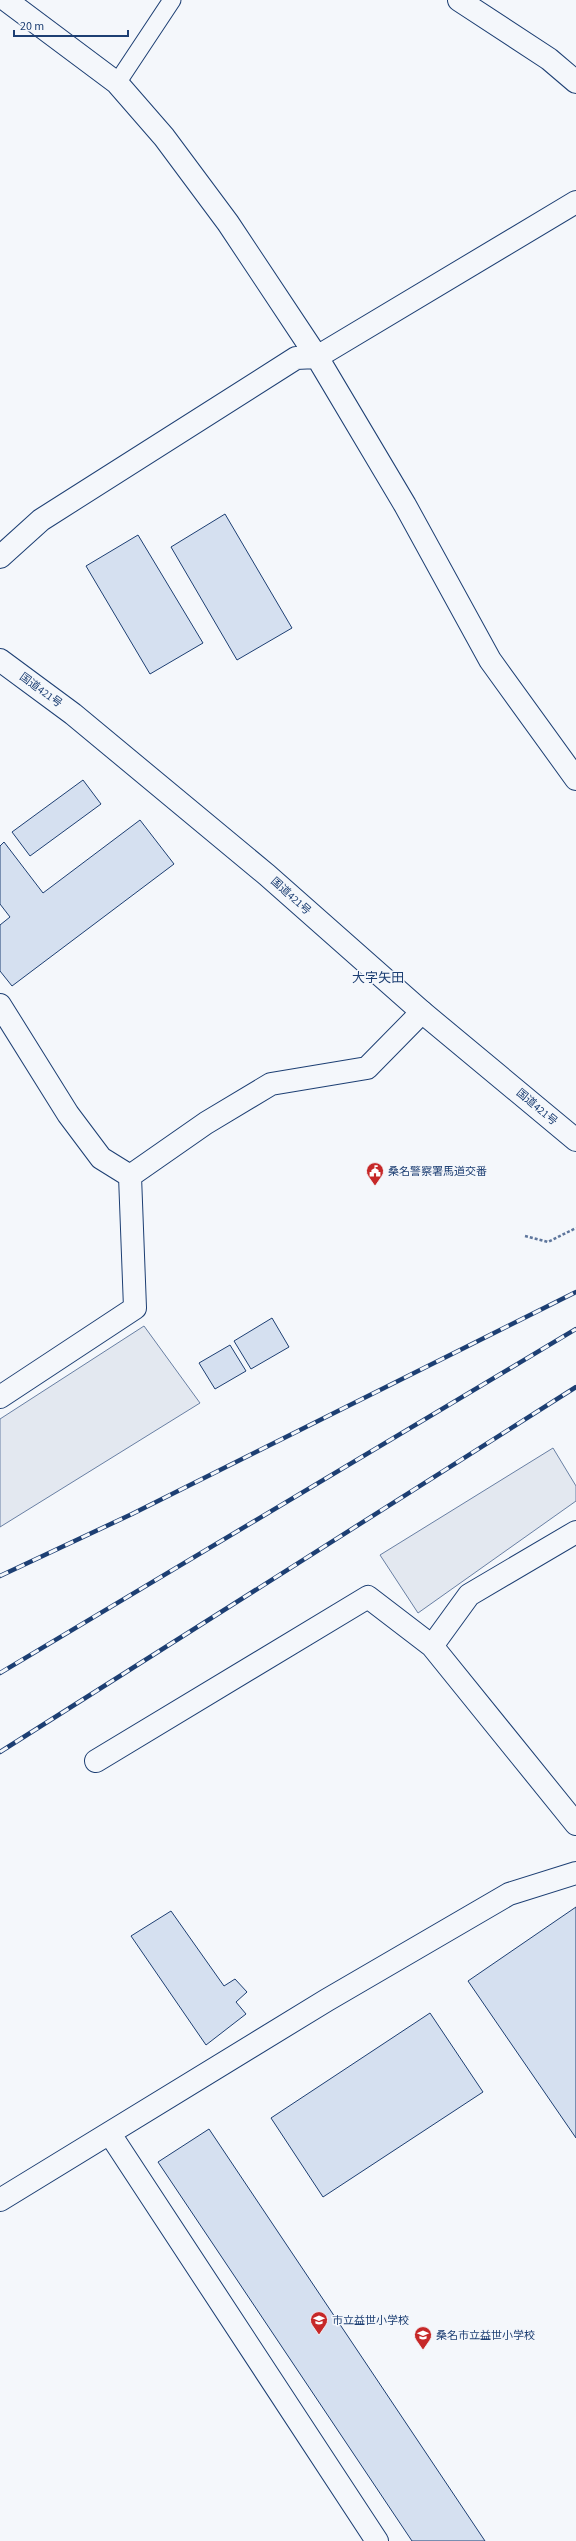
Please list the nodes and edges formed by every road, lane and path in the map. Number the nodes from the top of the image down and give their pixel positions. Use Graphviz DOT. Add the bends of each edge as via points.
graph roads {
  1 [pos="6,0"];
  2 [pos="172,0"];
  3 [pos="459,0"];
  4 [pos="576,82"];
  5 [pos="117,83"];
  6 [pos="576,202"];
  7 [pos="317,357"];
  8 [pos="0,557"];
  9 [pos="0,660"];
  10 [pos="576,779"];
  11 [pos="0,1005"];
  12 [pos="422,1012"];
  13 [pos="576,1140"];
  14 [pos="130,1176"];
  15 [pos="576,1228"];
  16 [pos="525,1236"];
  17 [pos="0,1396"];
  18 [pos="576,1532"];
  19 [pos="432,1646"];
  20 [pos="96,1762"];
  21 [pos="576,1824"];
  22 [pos="576,1873"];
  23 [pos="110,2134"];
  24 [pos="0,2200"];
  25 [pos="377,2541"];
  1 -- 5 [label="main road"];
  2 -- 5 [label="lane"];
  3 -- 4 [label="main road" via="549,59"];
  5 -- 7 [label="main road" via="164,137 228,223"];
  6 -- 7 [label="main road"];
  7 -- 8 [label="main road" via="296,358 41,520"];
  7 -- 10 [label="main road" via="405,505 490,660"];
  9 -- 12 [label="main road, 国道421号" via="73,714 267,875"];
  11 -- 14 [label="main road" via="68,1114 101,1158"];
  12 -- 13 [label="main road, 国道421号"];
  12 -- 14 [label="main road" via="367,1068 271,1084 206,1123"];
  14 -- 17 [label="main road" via="135,1308"];
  15 -- 16 [label="path" via="548,1242"];
  18 -- 19 [label="main road" via="469,1595"];
  19 -- 20 [label="main road" via="368,1597"];
  19 -- 21 [label="main road"];
  22 -- 23 [label="main road" via="509,1894 327,2000"];
  23 -- 24 [label="main road"];
  23 -- 25 [label="main road"];
}
